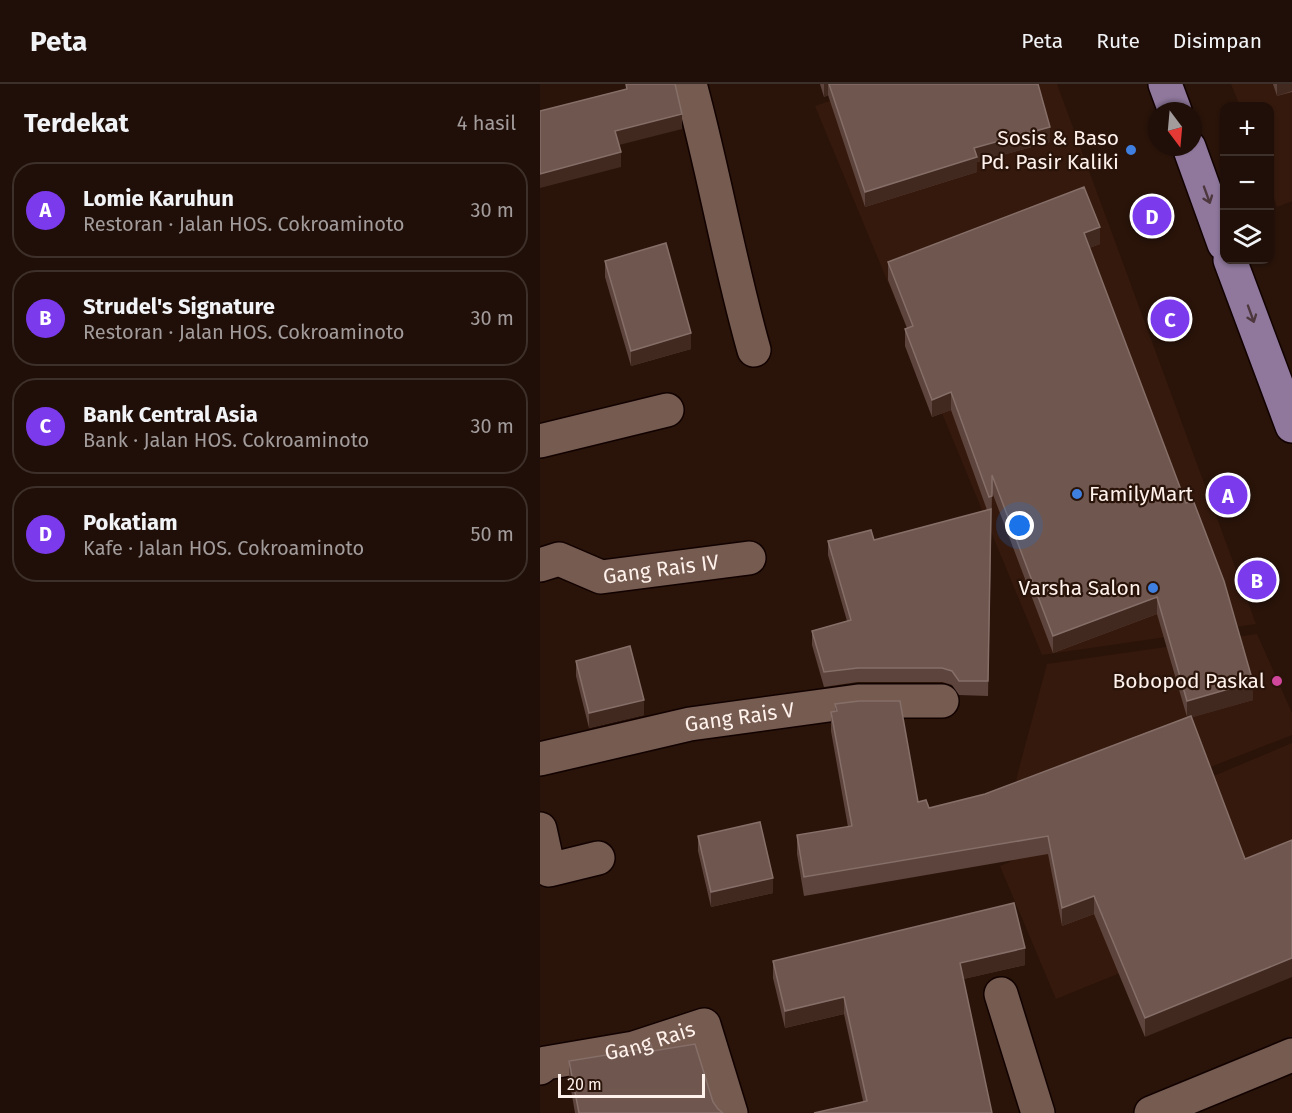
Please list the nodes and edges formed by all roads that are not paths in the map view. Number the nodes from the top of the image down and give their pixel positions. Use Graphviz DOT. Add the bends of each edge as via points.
graph roads {
  1 [pos="690,84"];
  2 [pos="1166,84"];
  3 [pos="1173,102"];
  4 [pos="1192,156"];
  5 [pos="1220,233"];
  6 [pos="1231,264"];
  7 [pos="754,350"];
  8 [pos="667,410"];
  9 [pos="1292,426"];
  10 [pos="540,441"];
  11 [pos="749,558"];
  12 [pos="540,565"];
  13 [pos="942,701"];
  14 [pos="540,759"];
  15 [pos="540,829"];
  16 [pos="598,858"];
  17 [pos="1001,993"];
  18 [pos="1292,1055"];
  19 [pos="540,1068"];
  20 [pos="731,1113"];
  21 [pos="1038,1113"];
  22 [pos="1151,1113"];
  1 -- 7 [label="street"];
  2 -- 3 [label="main road"];
  4 -- 5 [label="main road, one-way"];
  6 -- 9 [label="main road, one-way"];
  8 -- 10 [label="street"];
  11 -- 12 [label="street, Gang Rais IV" via="601,578 559,559"];
  13 -- 14 [label="street, Gang Rais V" via="858,701 690,724"];
  15 -- 16 [label="street" via="549,870"];
  17 -- 21 [label="street"];
  18 -- 22 [label="street"];
  19 -- 20 [label="street, Gang Rais" via="546,1063 634,1048 704,1025"];
}
